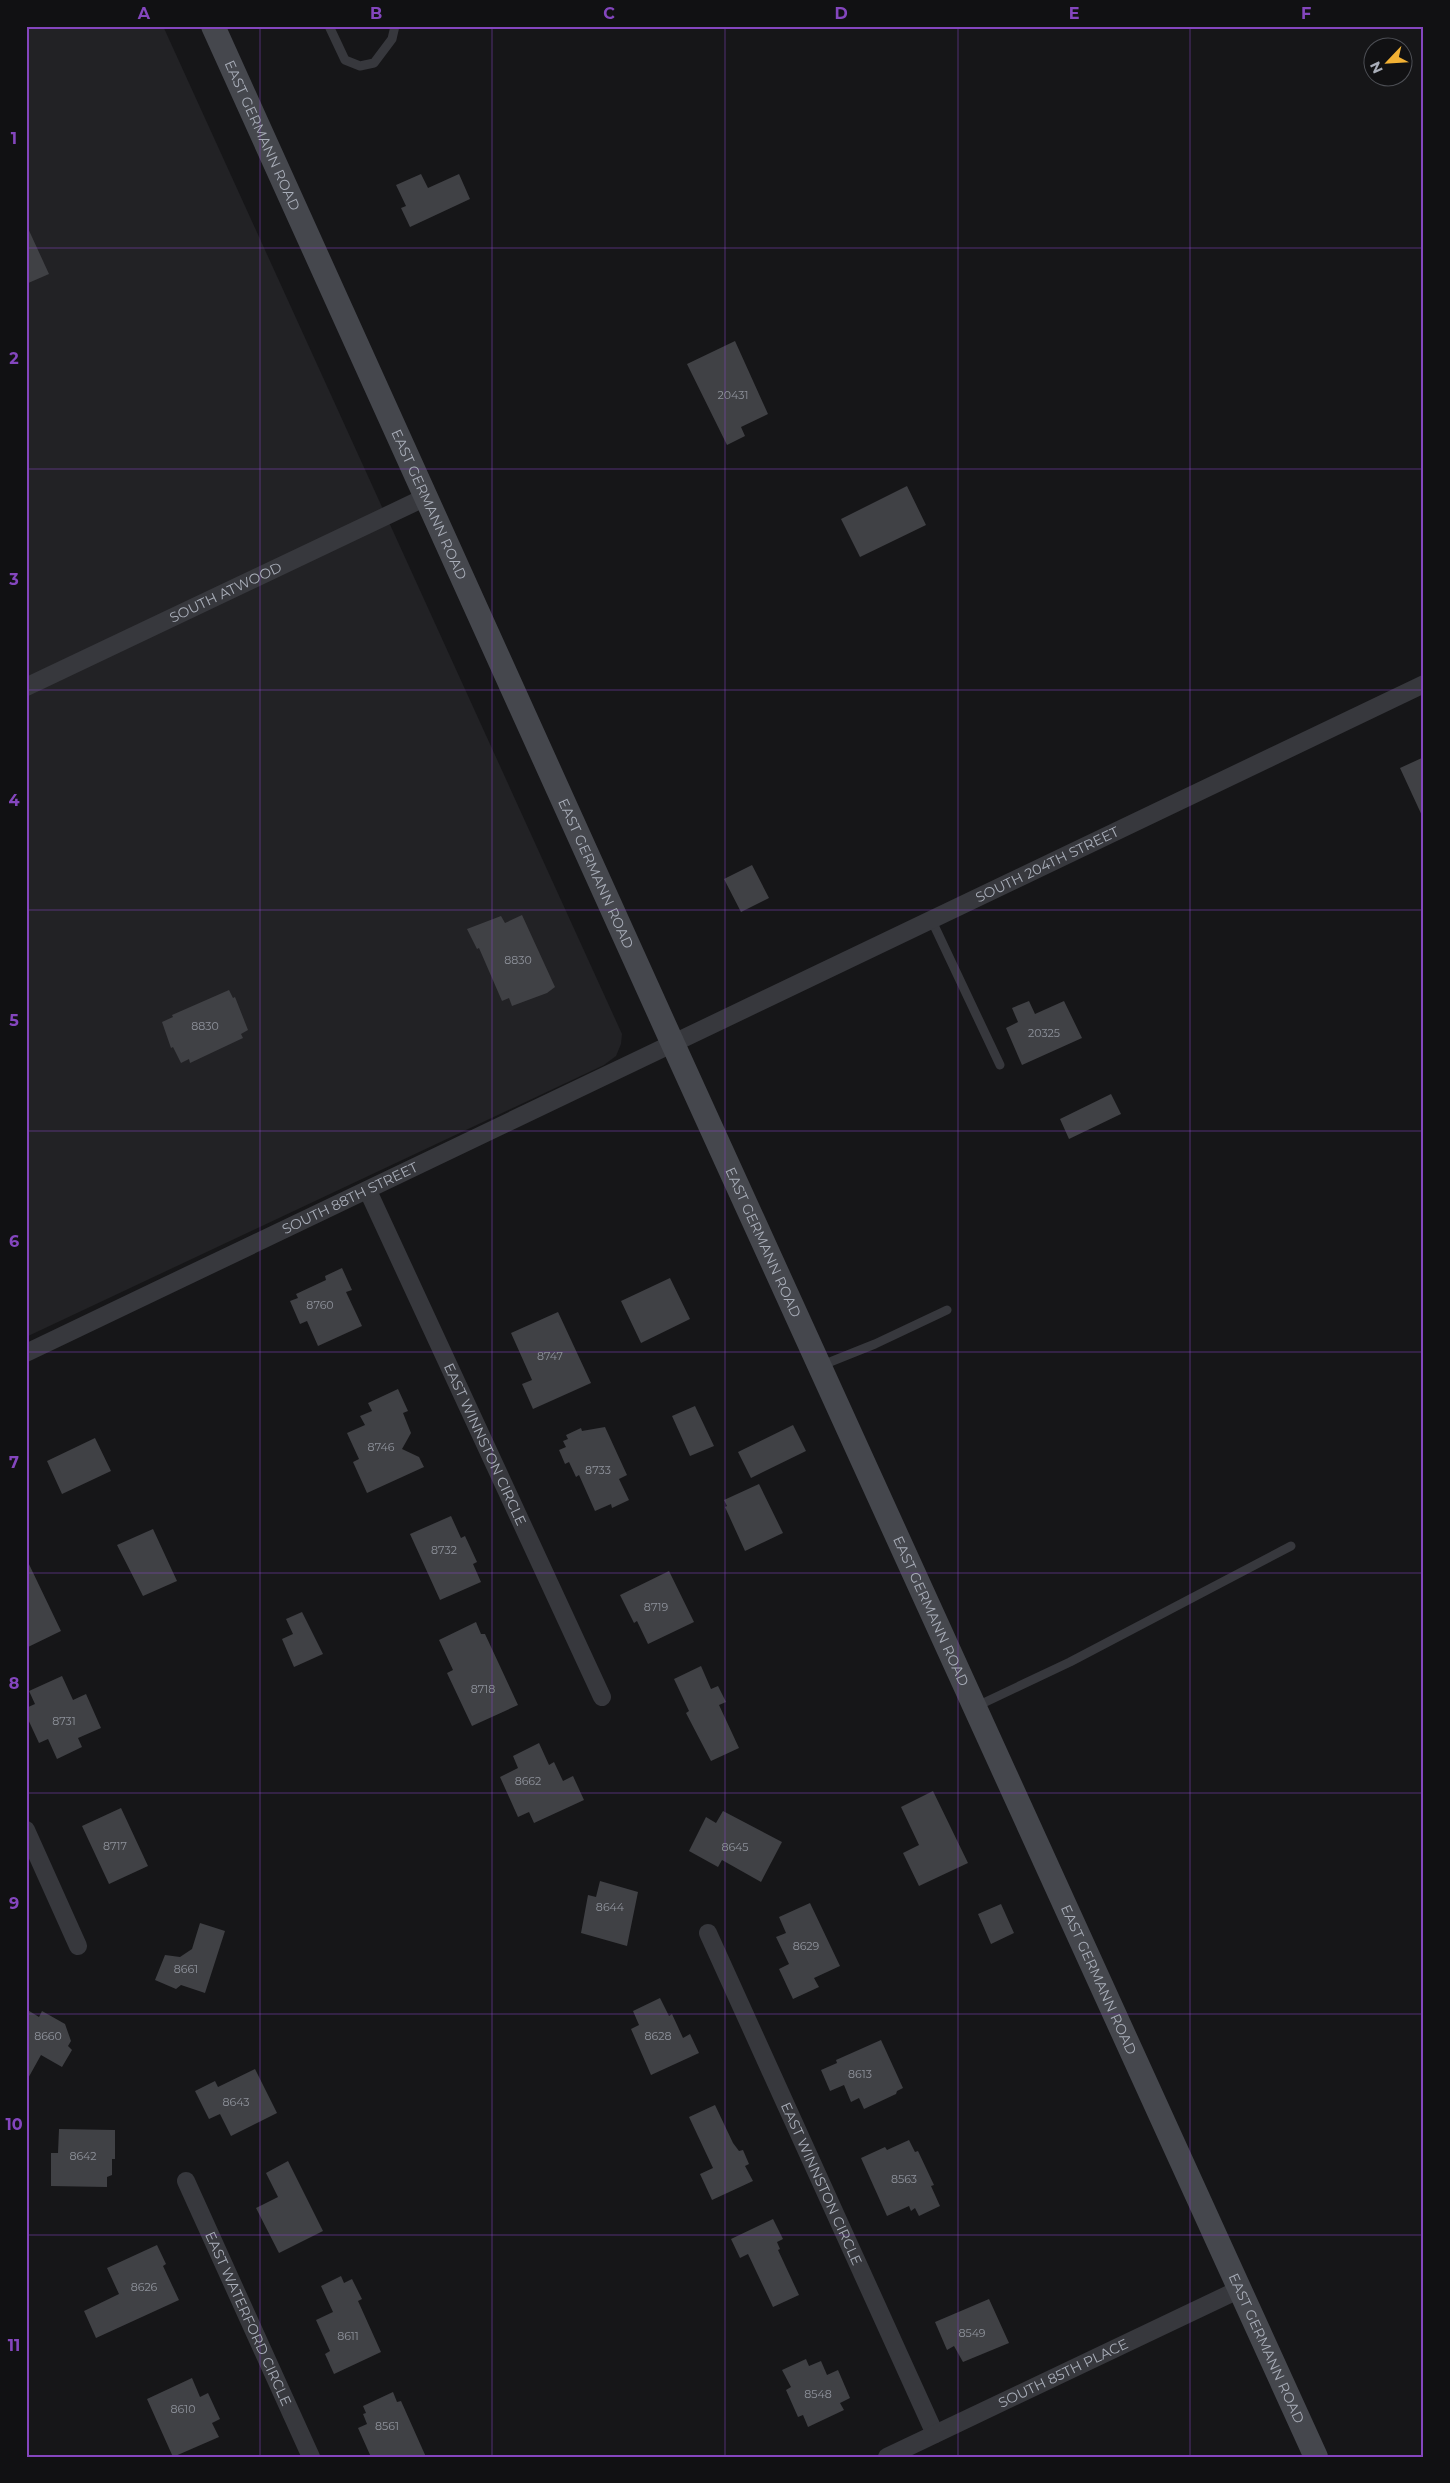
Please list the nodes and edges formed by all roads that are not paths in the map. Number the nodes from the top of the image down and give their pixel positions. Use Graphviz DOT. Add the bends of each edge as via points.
graph roads {
  1 [pos="213,26"];
  2 [pos="329,26"];
  3 [pos="395,26"];
  4 [pos="426,497"];
  5 [pos="1424,684"];
  6 [pos="26,687"];
  7 [pos="932,920"];
  8 [pos="673,1044"];
  9 [pos="1000,1065"];
  10 [pos="368,1191"];
  11 [pos="947,1310"];
  12 [pos="26,1353"];
  13 [pos="820,1366"];
  14 [pos="1291,1546"];
  15 [pos="602,1697"];
  16 [pos="975,1707"];
  17 [pos="26,1830"];
  18 [pos="708,1933"];
  19 [pos="78,1946"];
  20 [pos="186,2181"];
  21 [pos="1240,2289"];
  22 [pos="935,2434"];
  23 [pos="311,2457"];
  24 [pos="887,2457"];
  25 [pos="1316,2457"];
  1 -- 4 [label="street, EAST GERMANN ROAD"];
  2 -- 3 [label="lane" via="345,60 360,66 374,63 392,39"];
  4 -- 6 [label="street, SOUTH ATWOOD"];
  4 -- 8 [label="street, EAST GERMANN ROAD"];
  5 -- 7 [label="street, SOUTH 204TH STREET"];
  7 -- 8 [label="street, SOUTH 204TH STREET"];
  7 -- 9 [label="lane"];
  8 -- 10 [label="street, SOUTH 88TH STREET"];
  8 -- 13 [label="street, EAST GERMANN ROAD"];
  10 -- 12 [label="street, SOUTH 88TH STREET"];
  10 -- 15 [label="street, EAST WINNSTON CIRCLE"];
  11 -- 13 [label="lane"];
  13 -- 16 [label="street, EAST GERMANN ROAD"];
  14 -- 16 [label="lane" via="1070,1662"];
  16 -- 21 [label="street, EAST GERMANN ROAD"];
  17 -- 19 [label="street"];
  18 -- 22 [label="street, EAST WINNSTON CIRCLE"];
  20 -- 23 [label="street, EAST WATERFORD CIRCLE"];
  21 -- 22 [label="street, SOUTH 85TH PLACE"];
  21 -- 25 [label="street, EAST GERMANN ROAD"];
  22 -- 24 [label="street, SOUTH 85TH PLACE"];
}
